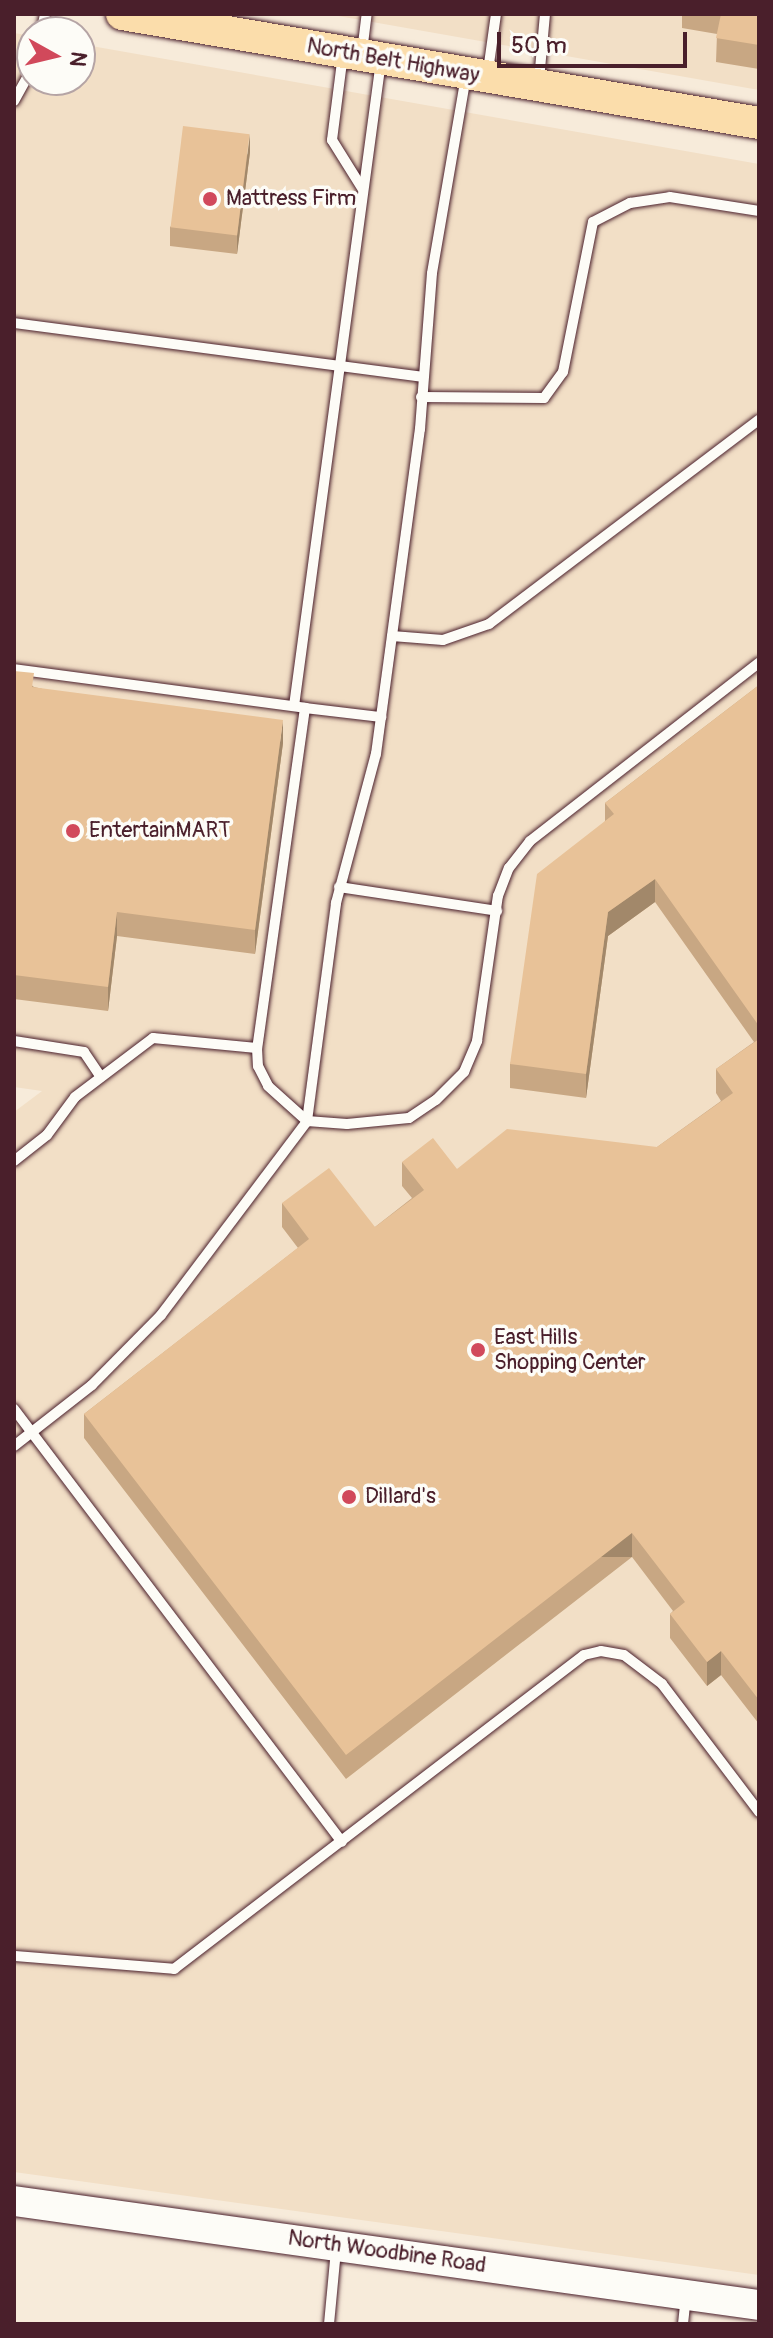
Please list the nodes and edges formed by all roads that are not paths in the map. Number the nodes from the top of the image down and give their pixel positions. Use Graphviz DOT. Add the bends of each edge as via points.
graph roads {
  1 [pos="122,14"];
  2 [pos="367,14"];
  3 [pos="496,14"];
  4 [pos="545,14"];
  5 [pos="362,55"];
  6 [pos="477,75"];
  7 [pos="538,85"];
  8 [pos="759,123"];
  9 [pos="362,188"];
  10 [pos="759,211"];
  11 [pos="14,323"];
  12 [pos="339,366"];
  13 [pos="422,377"];
  14 [pos="421,397"];
  15 [pos="759,420"];
  16 [pos="392,636"];
  17 [pos="759,663"];
  18 [pos="14,669"];
  19 [pos="300,707"];
  20 [pos="381,717"];
  21 [pos="339,887"];
  22 [pos="497,911"];
  23 [pos="14,1041"];
  24 [pos="257,1048"];
  25 [pos="101,1077"];
  26 [pos="307,1121"];
  27 [pos="14,1161"];
  28 [pos="14,1409"];
  29 [pos="31,1433"];
  30 [pos="14,1446"];
  31 [pos="759,1812"];
  32 [pos="342,1842"];
  33 [pos="14,1956"];
  34 [pos="14,2201"];
  35 [pos="336,2244"];
  36 [pos="759,2308"];
  37 [pos="685,2310"];
  38 [pos="329,2324"];
  39 [pos="758,2324"];
  1 -- 5 [label="main road, North Belt Highway"];
  2 -- 5 [label="lane"];
  3 -- 6 [label="lane"];
  4 -- 7 [label="lane"];
  5 -- 6 [label="main road, North Belt Highway"];
  5 -- 9 [label="lane"];
  5 -- 9 [label="lane" via="332,140"];
  6 -- 7 [label="main road, North Belt Highway"];
  6 -- 13 [label="lane" via="432,273"];
  7 -- 8 [label="main road, North Belt Highway"];
  9 -- 12 [label="lane"];
  10 -- 14 [label="lane" via="670,197 630,203 593,222 563,372 544,398"];
  11 -- 12 [label="lane"];
  12 -- 13 [label="lane"];
  12 -- 19 [label="lane"];
  13 -- 14 [label="lane"];
  14 -- 16 [label="lane"];
  15 -- 16 [label="lane" via="489,624 443,640"];
  16 -- 20 [label="lane"];
  17 -- 22 [label="lane" via="530,841 509,868"];
  18 -- 19 [label="lane"];
  19 -- 20 [label="lane"];
  19 -- 24 [label="lane"];
  20 -- 21 [label="lane" via="370,788"];
  21 -- 22 [label="lane"];
  21 -- 26 [label="lane"];
  22 -- 26 [label="lane" via="477,1041 464,1072 409,1118 347,1124"];
  23 -- 25 [label="lane" via="84,1052"];
  24 -- 25 [label="lane" via="153,1038"];
  24 -- 26 [label="lane" via="258,1066 268,1086"];
  25 -- 27 [label="lane" via="75,1097 47,1135"];
  26 -- 29 [label="lane" via="161,1315 92,1385"];
  28 -- 29 [label="lane"];
  29 -- 30 [label="lane"];
  29 -- 32 [label="lane"];
  31 -- 32 [label="lane" via="662,1684 624,1655 601,1651 584,1655"];
  32 -- 33 [label="lane" via="174,1969"];
  34 -- 35 [label="main road, North Woodbine Road"];
  35 -- 37 [label="main road, North Woodbine Road"];
  35 -- 38 [label="lane"];
  36 -- 37 [label="main road, North Woodbine Road"];
  36 -- 39 [label="lane"];
}
